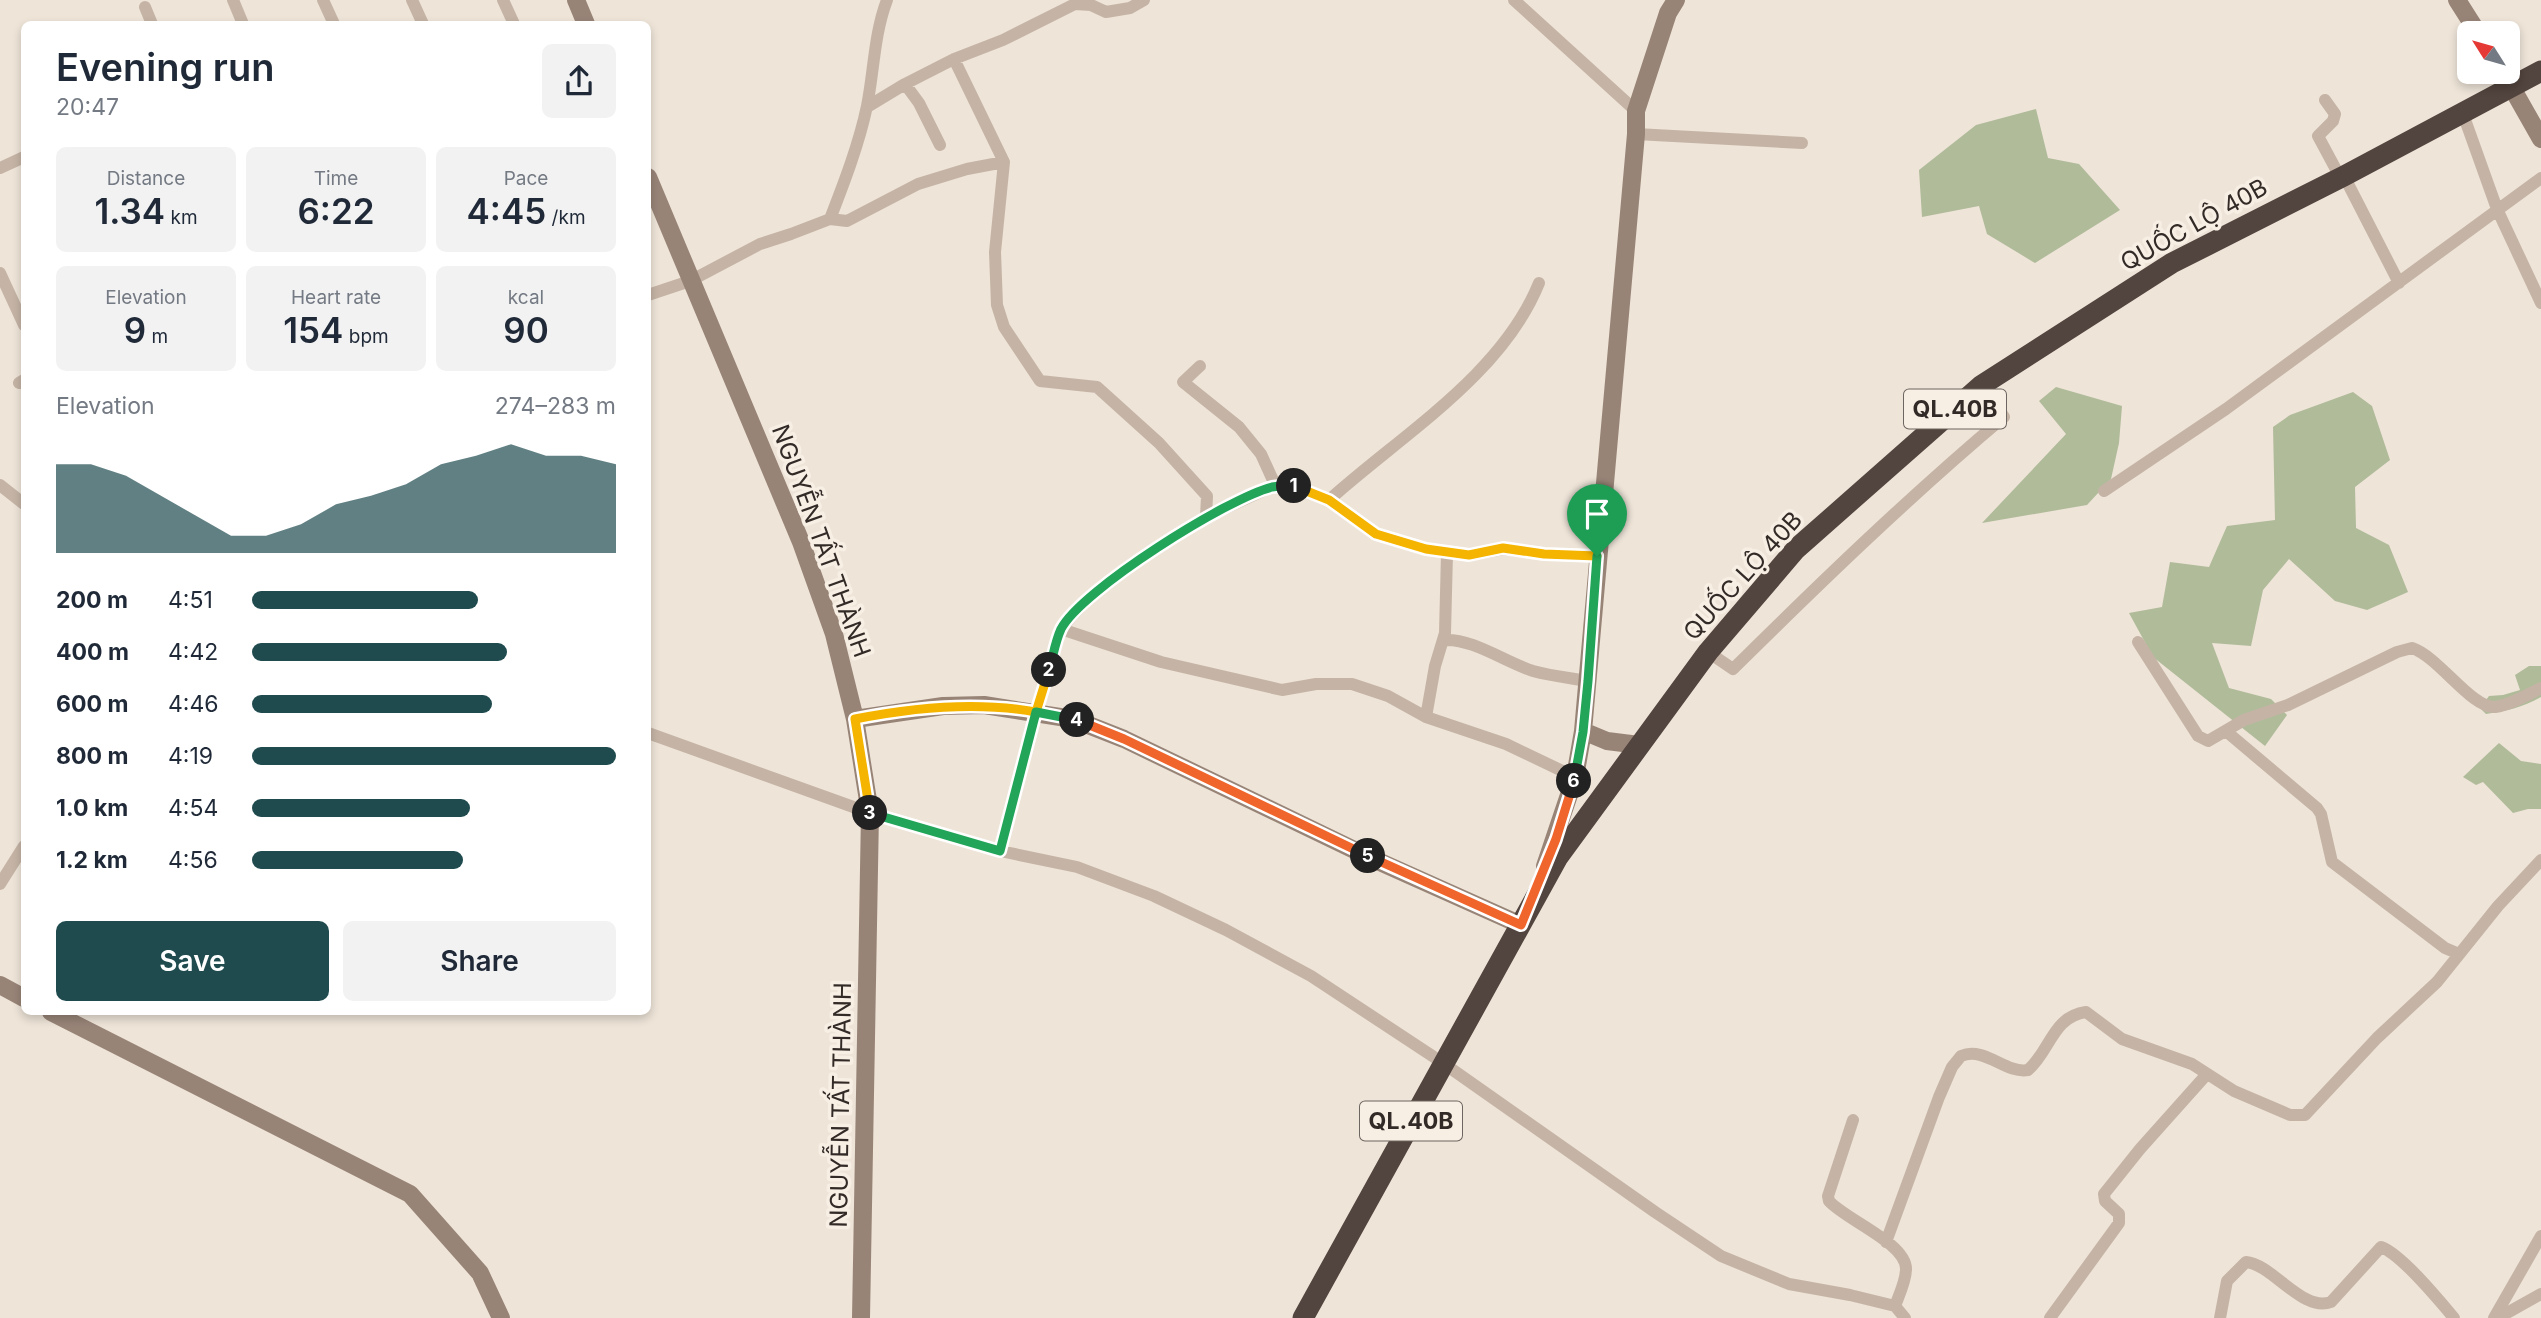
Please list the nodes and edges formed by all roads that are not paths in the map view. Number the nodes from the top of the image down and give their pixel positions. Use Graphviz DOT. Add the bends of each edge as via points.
graph roads {
  1 [pos="233,0"];
  2 [pos="323,0"];
  3 [pos="412,0"];
  4 [pos="503,0"];
  5 [pos="576,0"];
  6 [pos="887,0"];
  7 [pos="1144,0"];
  8 [pos="1514,0"];
  9 [pos="1676,0"];
  10 [pos="2457,0"];
  11 [pos="145,6"];
  12 [pos="151,21"];
  13 [pos="242,21"];
  14 [pos="333,21"];
  15 [pos="422,21"];
  16 [pos="513,21"];
  17 [pos="585,21"];
  18 [pos="2470,21"];
  19 [pos="954,59"];
  20 [pos="2541,72"];
  21 [pos="2520,77"];
  22 [pos="905,84"];
  23 [pos="2503,84"];
  24 [pos="2510,84"];
  25 [pos="2325,100"];
  26 [pos="867,107"];
  27 [pos="1636,111"];
  28 [pos="2463,114"];
  29 [pos="1636,134"];
  30 [pos="2541,139"];
  31 [pos="1802,144"];
  32 [pos="940,145"];
  33 [pos="21,158"];
  34 [pos="1004,162"];
  35 [pos="0,168"];
  36 [pos="2342,176"];
  37 [pos="2541,178"];
  38 [pos="651,184"];
  39 [pos="2497,209"];
  40 [pos="830,219"];
  41 [pos="0,273"];
  42 [pos="690,281"];
  43 [pos="1539,283"];
  44 [pos="2399,283"];
  45 [pos="651,294"];
  46 [pos="2541,303"];
  47 [pos="21,319"];
  48 [pos="1200,366"];
  49 [pos="1982,385"];
  50 [pos="0,485"];
  51 [pos="1276,487"];
  52 [pos="2104,491"];
  53 [pos="1329,500"];
  54 [pos="21,502"];
  55 [pos="1206,517"];
  56 [pos="1447,553"];
  57 [pos="1597,556"];
  58 [pos="1061,629"];
  59 [pos="1444,640"];
  60 [pos="2138,642"];
  61 [pos="1708,652"];
  62 [pos="1588,681"];
  63 [pos="2541,688"];
  64 [pos="1036,712"];
  65 [pos="1426,717"];
  66 [pos="855,719"];
  67 [pos="1583,732"];
  68 [pos="2227,732"];
  69 [pos="651,734"];
  70 [pos="1639,744"];
  71 [pos="1575,777"];
  72 [pos="870,813"];
  73 [pos="21,851"];
  74 [pos="1000,851"];
  75 [pos="2541,860"];
  76 [pos="0,884"];
  77 [pos="1521,925"];
  78 [pos="2459,954"];
  79 [pos="0,985"];
  80 [pos="21,996"];
  81 [pos="57,1015"];
  82 [pos="1443,1063"];
  83 [pos="2207,1074"];
  84 [pos="1853,1120"];
  85 [pos="2541,1236"];
  86 [pos="1886,1242"];
  87 [pos="2541,1294"];
  88 [pos="1895,1306"];
  89 [pos="501,1318"];
  90 [pos="861,1318"];
  91 [pos="1303,1318"];
  92 [pos="1905,1318"];
  93 [pos="2050,1318"];
  94 [pos="2220,1318"];
  95 [pos="2454,1318"];
  96 [pos="2496,1318"];
  1 -- 13 [label="street"];
  2 -- 14 [label="street"];
  3 -- 15 [label="street"];
  4 -- 16 [label="street"];
  5 -- 17 [label="main road"];
  6 -- 26 [label="street"];
  7 -- 19 [label="street" via="1106,12 1075,4"];
  8 -- 27 [label="street"];
  9 -- 27 [label="main road"];
  10 -- 18 [label="main road"];
  11 -- 12 [label="street"];
  19 -- 22 [label="street"];
  19 -- 34 [label="street"];
  20 -- 21 [label="highway, QUỐC LỘ 40B / QL.40B"];
  22 -- 26 [label="street"];
  22 -- 32 [label="street"];
  23 -- 28 [label="highway, QUỐC LỘ 40B / QL.40B"];
  24 -- 30 [label="main road"];
  25 -- 36 [label="street" via="2335,114 2318,136"];
  26 -- 40 [label="street"];
  27 -- 29 [label="main road"];
  28 -- 36 [label="highway, QUỐC LỘ 40B / QL.40B"];
  28 -- 39 [label="street"];
  29 -- 31 [label="street"];
  29 -- 57 [label="main road"];
  33 -- 35 [label="street"];
  34 -- 40 [label="street" via="918,184 847,221"];
  34 -- 55 [label="street" via="995,279 1004,327 1040,381 1097,387 1121,407 1207,496"];
  36 -- 44 [label="street"];
  36 -- 49 [label="highway, QUỐC LỘ 40B / QL.40B" via="2172,263"];
  37 -- 39 [label="street"];
  38 -- 42 [label="main road, NGUYỄN TẤT THÀNH"];
  39 -- 44 [label="street"];
  39 -- 46 [label="street"];
  40 -- 42 [label="street" via="760,244"];
  41 -- 47 [label="street"];
  42 -- 45 [label="street"];
  42 -- 66 [label="main road, NGUYỄN TẤT THÀNH" via="801,542 834,634"];
  43 -- 53 [label="street" via="1523,317 1501,346 1408,436"];
  44 -- 52 [label="street"];
  48 -- 51 [label="street" via="1183,382 1239,427 1261,454"];
  49 -- 61 [label="highway, QUỐC LỘ 40B / QL.40B" via="1796,548"];
  49 -- 61 [label="street" via="2004,417 1847,556 1733,669"];
  50 -- 54 [label="street"];
  51 -- 53 [label="street" via="1293,486"];
  51 -- 55 [label="street"];
  53 -- 56 [label="street" via="1376,534"];
  55 -- 58 [label="street" via="1115,577"];
  56 -- 57 [label="street" via="1469,555 1503,548"];
  56 -- 59 [label="street"];
  57 -- 62 [label="main road"];
  58 -- 64 [label="street"];
  58 -- 65 [label="street" via="1161,662 1282,690 1352,684 1388,696"];
  59 -- 62 [label="street" via="1463,641 1544,674"];
  59 -- 65 [label="street"];
  60 -- 68 [label="street" via="2198,736 2208,741"];
  61 -- 70 [label="highway, QUỐC LỘ 40B / QL.40B"];
  62 -- 67 [label="main road"];
  63 -- 68 [label="street" via="2497,707 2483,705 2428,656 2412,648 2288,705 2244,720"];
  64 -- 66 [label="main road" via="984,705 943,706"];
  64 -- 74 [label="street"];
  64 -- 77 [label="main road" via="1073,719 1124,739"];
  65 -- 71 [label="street" via="1506,744"];
  66 -- 72 [label="main road, NGUYỄN TẤT THÀNH"];
  67 -- 70 [label="main road" via="1607,741"];
  67 -- 71 [label="main road"];
  68 -- 78 [label="street" via="2317,808 2332,862"];
  69 -- 72 [label="street"];
  70 -- 77 [label="highway, QUỐC LỘ 40B / QL.40B" via="1558,857"];
  71 -- 77 [label="main road"];
  72 -- 74 [label="street"];
  72 -- 90 [label="main road, NGUYỄN TẤT THÀNH"];
  73 -- 76 [label="street"];
  74 -- 82 [label="street" via="1077,867 1226,930 1311,976"];
  75 -- 78 [label="street"];
  77 -- 82 [label="highway, QUỐC LỘ 40B / QL.40B"];
  78 -- 83 [label="street" via="2305,1115 2290,1115"];
  79 -- 80 [label="main road"];
  81 -- 89 [label="main road" via="410,1194 480,1273"];
  82 -- 88 [label="street" via="1721,1256 1788,1284"];
  82 -- 91 [label="highway, QUỐC LỘ 40B / QL.40B"];
  83 -- 86 [label="street" via="2192,1064 2122,1039 2086,1012 2069,1016 2028,1070 1975,1054 1961,1056 1939,1097"];
  83 -- 93 [label="street" via="2104,1194 2119,1214 2119,1223"];
  84 -- 86 [label="street" via="1829,1202"];
  85 -- 96 [label="street"];
  86 -- 88 [label="street" via="1906,1267"];
  87 -- 96 [label="street"];
  88 -- 92 [label="street"];
  94 -- 95 [label="street" via="2227,1281 2246,1262 2302,1296 2326,1304 2381,1247"];
}
